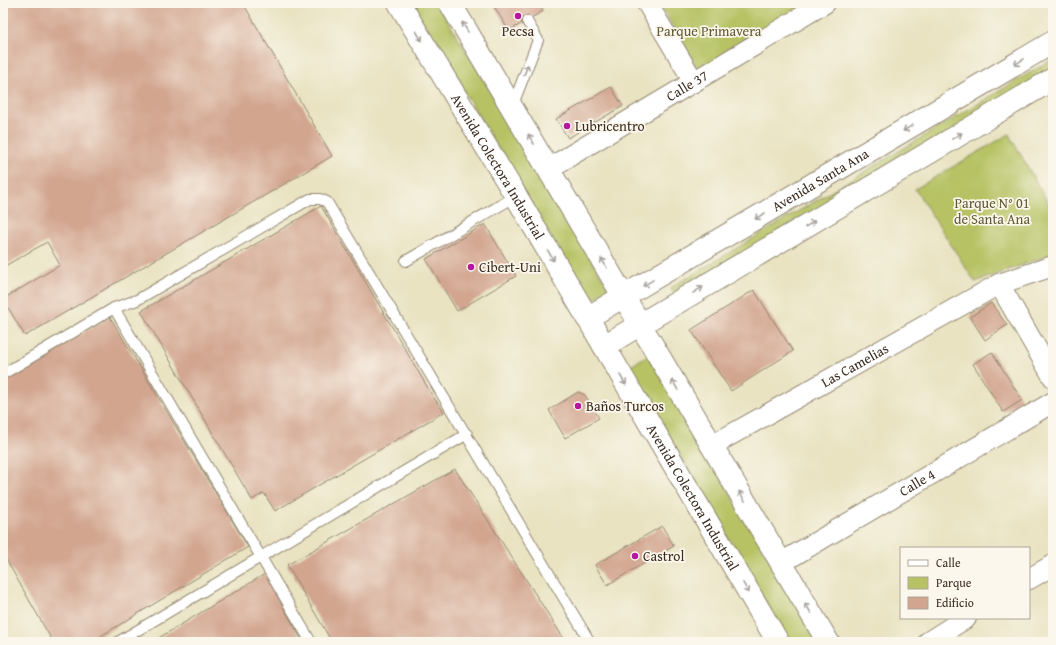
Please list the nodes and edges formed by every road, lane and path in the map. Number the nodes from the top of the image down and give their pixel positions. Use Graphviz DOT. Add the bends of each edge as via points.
graph roads {
  1 [pos="399,3"];
  2 [pos="450,3"];
  3 [pos="647,3"];
  4 [pos="825,3"];
  5 [pos="527,21"];
  6 [pos="1053,42"];
  7 [pos="1053,79"];
  8 [pos="694,82"];
  9 [pos="512,107"];
  10 [pos="548,169"];
  11 [pos="516,196"];
  12 [pos="406,261"];
  13 [pos="1053,266"];
  14 [pos="999,284"];
  15 [pos="624,297"];
  16 [pos="114,308"];
  17 [pos="587,318"];
  18 [pos="640,325"];
  19 [pos="604,346"];
  20 [pos="3,374"];
  21 [pos="1053,377"];
  22 [pos="1053,402"];
  23 [pos="467,434"];
  24 [pos="711,446"];
  25 [pos="261,557"];
  26 [pos="781,563"];
  27 [pos="1053,565"];
  28 [pos="1030,578"];
  29 [pos="964,619"];
  30 [pos="118,642"];
  31 [pos="311,642"];
  32 [pos="590,642"];
  33 [pos="778,642"];
  34 [pos="828,642"];
  35 [pos="928,642"];
  1 -- 11 [label="main road, Avenida Colectora Industrial, one-way"];
  9 -- 2 [label="main road, one-way"];
  3 -- 8 [label="street"];
  4 -- 8 [label="street, Calle 37"];
  9 -- 5 [label="lane, one-way" via="538,40"];
  6 -- 15 [label="main road, Avenida Santa Ana, one-way"];
  18 -- 7 [label="main road, one-way"];
  8 -- 10 [label="street, Calle 37"];
  10 -- 9 [label="main road, one-way"];
  15 -- 10 [label="main road, one-way"];
  11 -- 12 [label="lane"];
  11 -- 17 [label="main road, Avenida Colectora Industrial, one-way"];
  13 -- 14 [label="street, Las Camelias"];
  14 -- 21 [label="street"];
  14 -- 24 [label="street, Las Camelias"];
  15 -- 17 [label="main road, Avenida Santa Ana"];
  15 -- 18 [label="main road"];
  16 -- 20 [label="lane"];
  16 -- 23 [label="lane" via="137,300 310,199 320,199 327,202"];
  16 -- 25 [label="lane"];
  17 -- 19 [label="main road, Avenida Colectora Industrial"];
  18 -- 19 [label="main road"];
  24 -- 18 [label="main road, one-way"];
  19 -- 33 [label="main road, Avenida Colectora Industrial, one-way"];
  22 -- 26 [label="street, Calle 4"];
  23 -- 25 [label="lane"];
  23 -- 32 [label="lane"];
  26 -- 24 [label="main road, one-way"];
  25 -- 30 [label="lane"];
  25 -- 31 [label="lane"];
  34 -- 26 [label="main road, one-way"];
  27 -- 28 [label="street"];
  29 -- 35 [label="street"];
}
